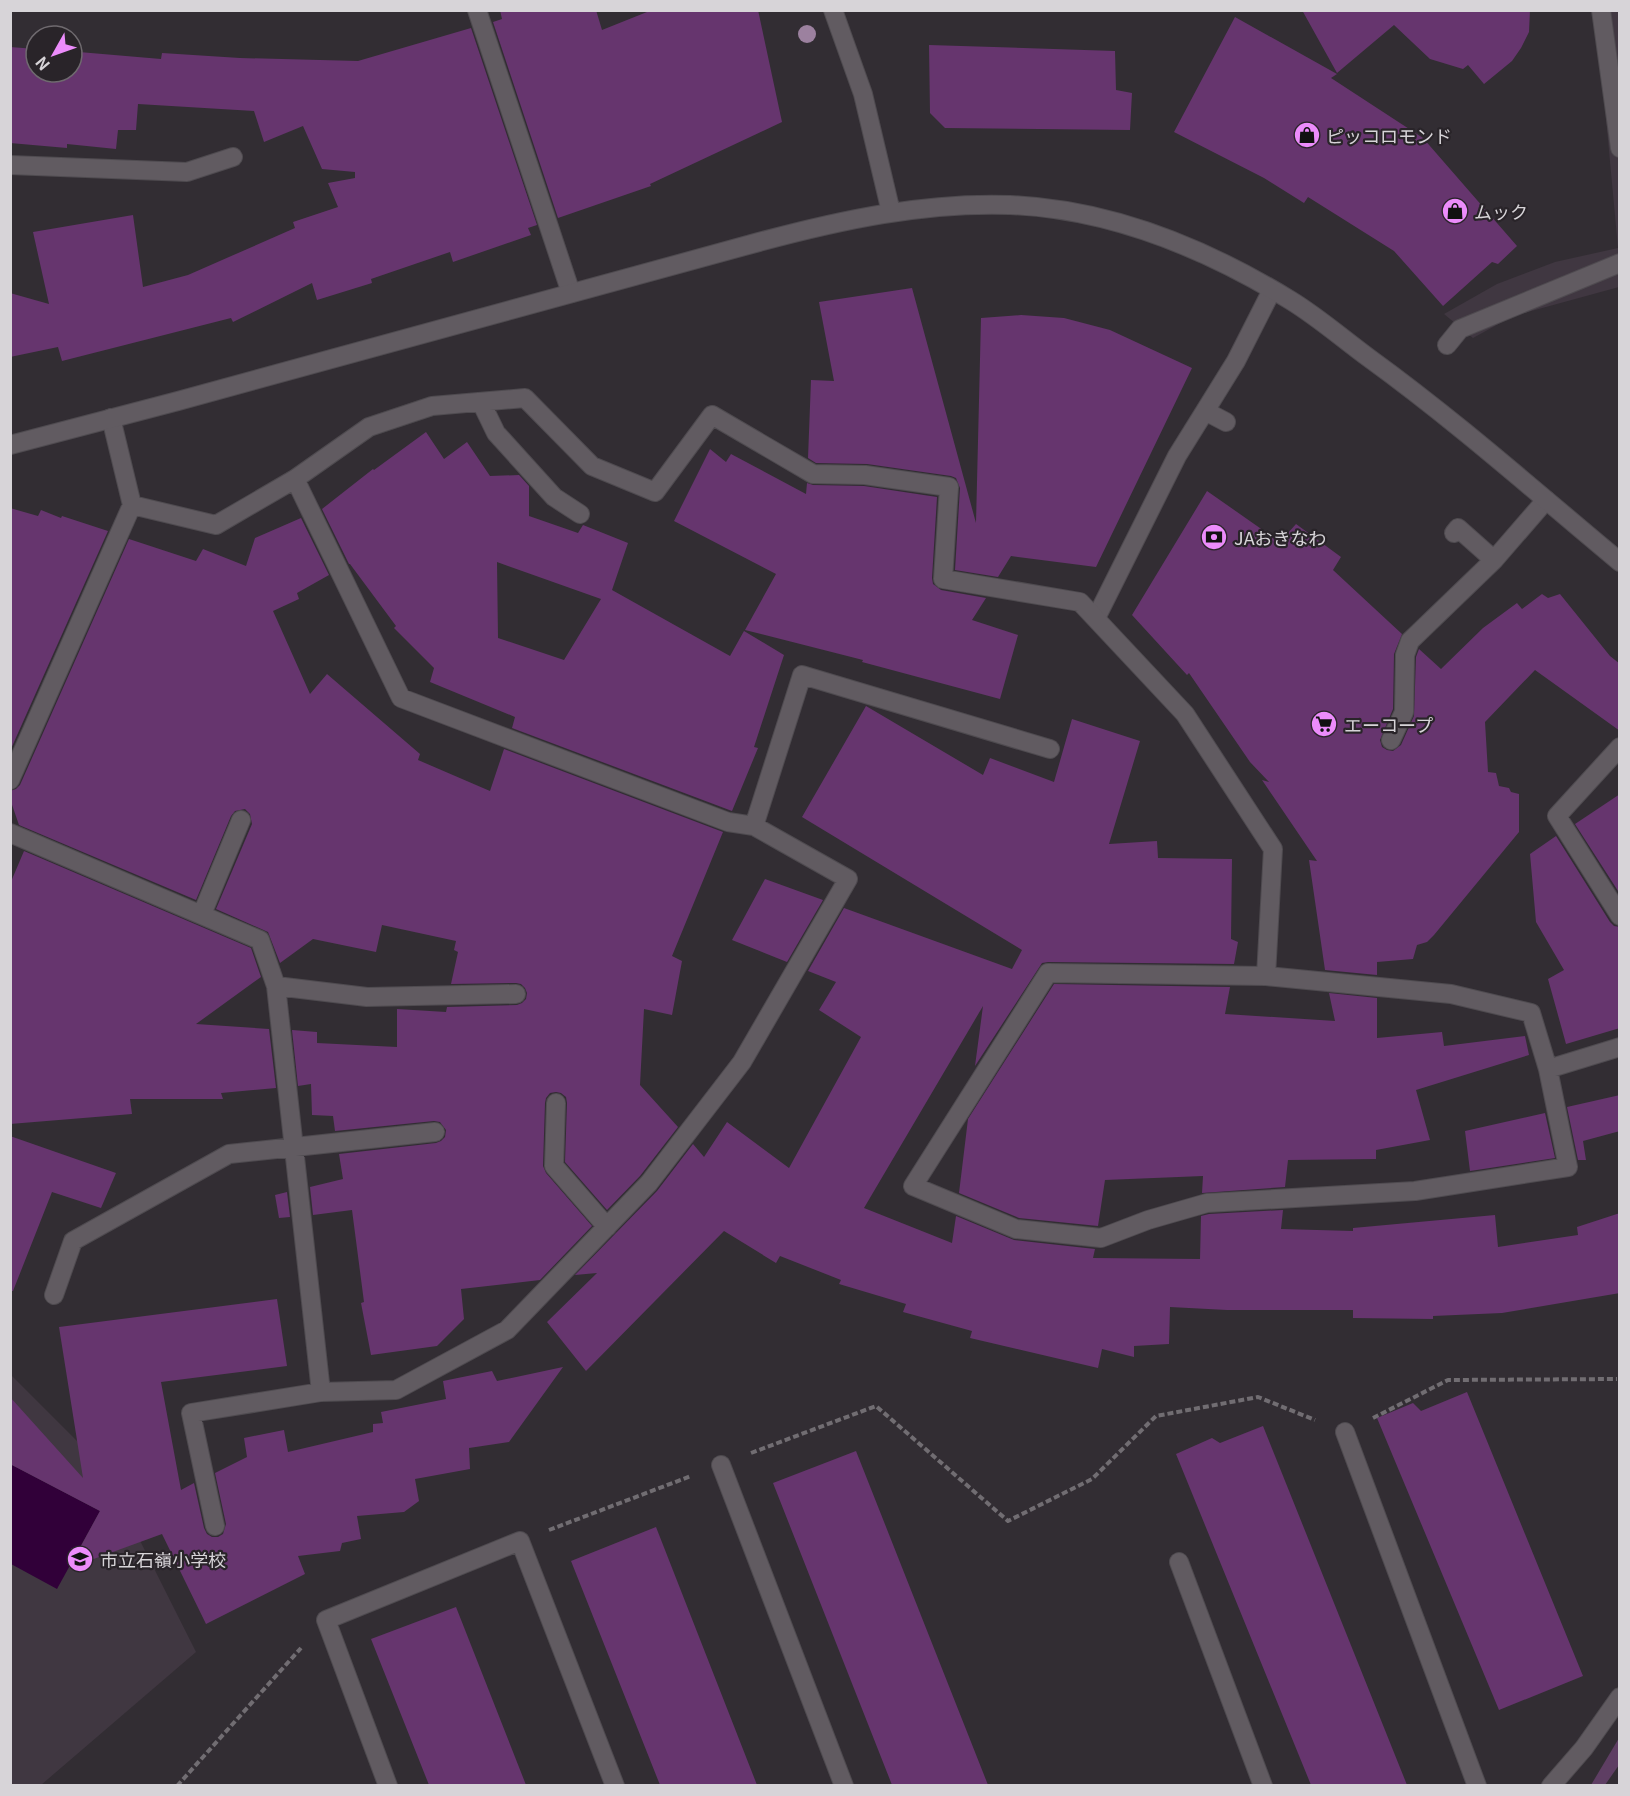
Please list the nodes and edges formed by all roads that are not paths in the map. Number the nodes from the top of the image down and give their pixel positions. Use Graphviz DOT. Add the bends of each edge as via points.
graph roads {
  1 [pos="477,10"];
  2 [pos="833,10"];
  3 [pos="1601,10"];
  4 [pos="1620,148"];
  5 [pos="233,157"];
  6 [pos="10,165"];
  7 [pos="891,212"];
  8 [pos="1620,263"];
  9 [pos="1272,290"];
  10 [pos="571,293"];
  11 [pos="1447,345"];
  12 [pos="481,402"];
  13 [pos="1205,411"];
  14 [pos="111,418"];
  15 [pos="1226,422"];
  16 [pos="10,445"];
  17 [pos="296,479"];
  18 [pos="1546,500"];
  19 [pos="132,505"];
  20 [pos="580,514"];
  21 [pos="1454,533"];
  22 [pos="1494,560"];
  23 [pos="1620,562"];
  24 [pos="1095,618"];
  25 [pos="1391,740"];
  26 [pos="1620,747"];
  27 [pos="1050,749"];
  28 [pos="10,780"];
  29 [pos="241,820"];
  30 [pos="754,826"];
  31 [pos="10,833"];
  32 [pos="202,914"];
  33 [pos="1620,916"];
  34 [pos="1266,976"];
  35 [pos="276,986"];
  36 [pos="516,994"];
  37 [pos="1620,1047"];
  38 [pos="1548,1069"];
  39 [pos="556,1103"];
  40 [pos="435,1132"];
  41 [pos="294,1147"];
  42 [pos="607,1227"];
  43 [pos="54,1295"];
  44 [pos="321,1392"];
  45 [pos="1345,1432"];
  46 [pos="721,1465"];
  47 [pos="215,1526"];
  48 [pos="1179,1562"];
  49 [pos="1620,1697"];
  50 [pos="388,1785"];
  51 [pos="615,1785"];
  52 [pos="844,1785"];
  53 [pos="1263,1785"];
  54 [pos="1477,1785"];
  55 [pos="1551,1785"];
  1 -- 10 [label="street"];
  2 -- 7 [label="street" via="863,94"];
  3 -- 4 [label="street"];
  5 -- 6 [label="street" via="187,172"];
  7 -- 9 [label="street" via="1010,205 1088,214 1138,227 1193,249"];
  7 -- 10 [label="street" via="788,234"];
  8 -- 11 [label="street" via="1460,329"];
  9 -- 13 [label="street"];
  9 -- 18 [label="street" via="1423,397"];
  10 -- 14 [label="street"];
  12 -- 17 [label="street" via="432,406 369,427"];
  12 -- 20 [label="street" via="496,433 554,497"];
  12 -- 24 [label="street" via="525,399 592,466 655,492 712,415 813,474 865,475 949,487 944,579 1080,602"];
  13 -- 15 [label="street"];
  13 -- 24 [label="street" via="1177,456"];
  14 -- 16 [label="street"];
  14 -- 19 [label="street"];
  17 -- 19 [label="street" via="216,525"];
  17 -- 30 [label="street" via="401,698 728,822"];
  18 -- 22 [label="street"];
  18 -- 23 [label="street"];
  19 -- 28 [label="street"];
  21 -- 22 [label="street" via="1458,528"];
  22 -- 25 [label="street" via="1410,641 1405,655 1404,712"];
  24 -- 34 [label="street" via="1185,714 1273,849"];
  26 -- 33 [label="street" via="1557,816"];
  27 -- 30 [label="street" via="802,675"];
  29 -- 32 [label="street"];
  30 -- 42 [label="street" via="848,879 742,1062 649,1183"];
  31 -- 32 [label="street"];
  32 -- 35 [label="street" via="260,940"];
  34 -- 38 [label="street" via="1451,994 1531,1013"];
  34 -- 38 [label="street" via="1047,973 914,1186 1016,1229 1101,1238 1207,1203 1415,1191 1568,1167"];
  35 -- 36 [label="street" via="367,998"];
  35 -- 41 [label="street"];
  37 -- 38 [label="street"];
  39 -- 42 [label="street" via="554,1166"];
  40 -- 41 [label="street"];
  41 -- 43 [label="street" via="229,1154 72,1241"];
  41 -- 44 [label="street"];
  42 -- 44 [label="street" via="507,1330 396,1390"];
  44 -- 47 [label="street" via="191,1413"];
  45 -- 54 [label="street"];
  46 -- 52 [label="street"];
  48 -- 53 [label="street"];
  49 -- 55 [label="street" via="1584,1748"];
  50 -- 51 [label="street" via="326,1620 520,1541"];
}
